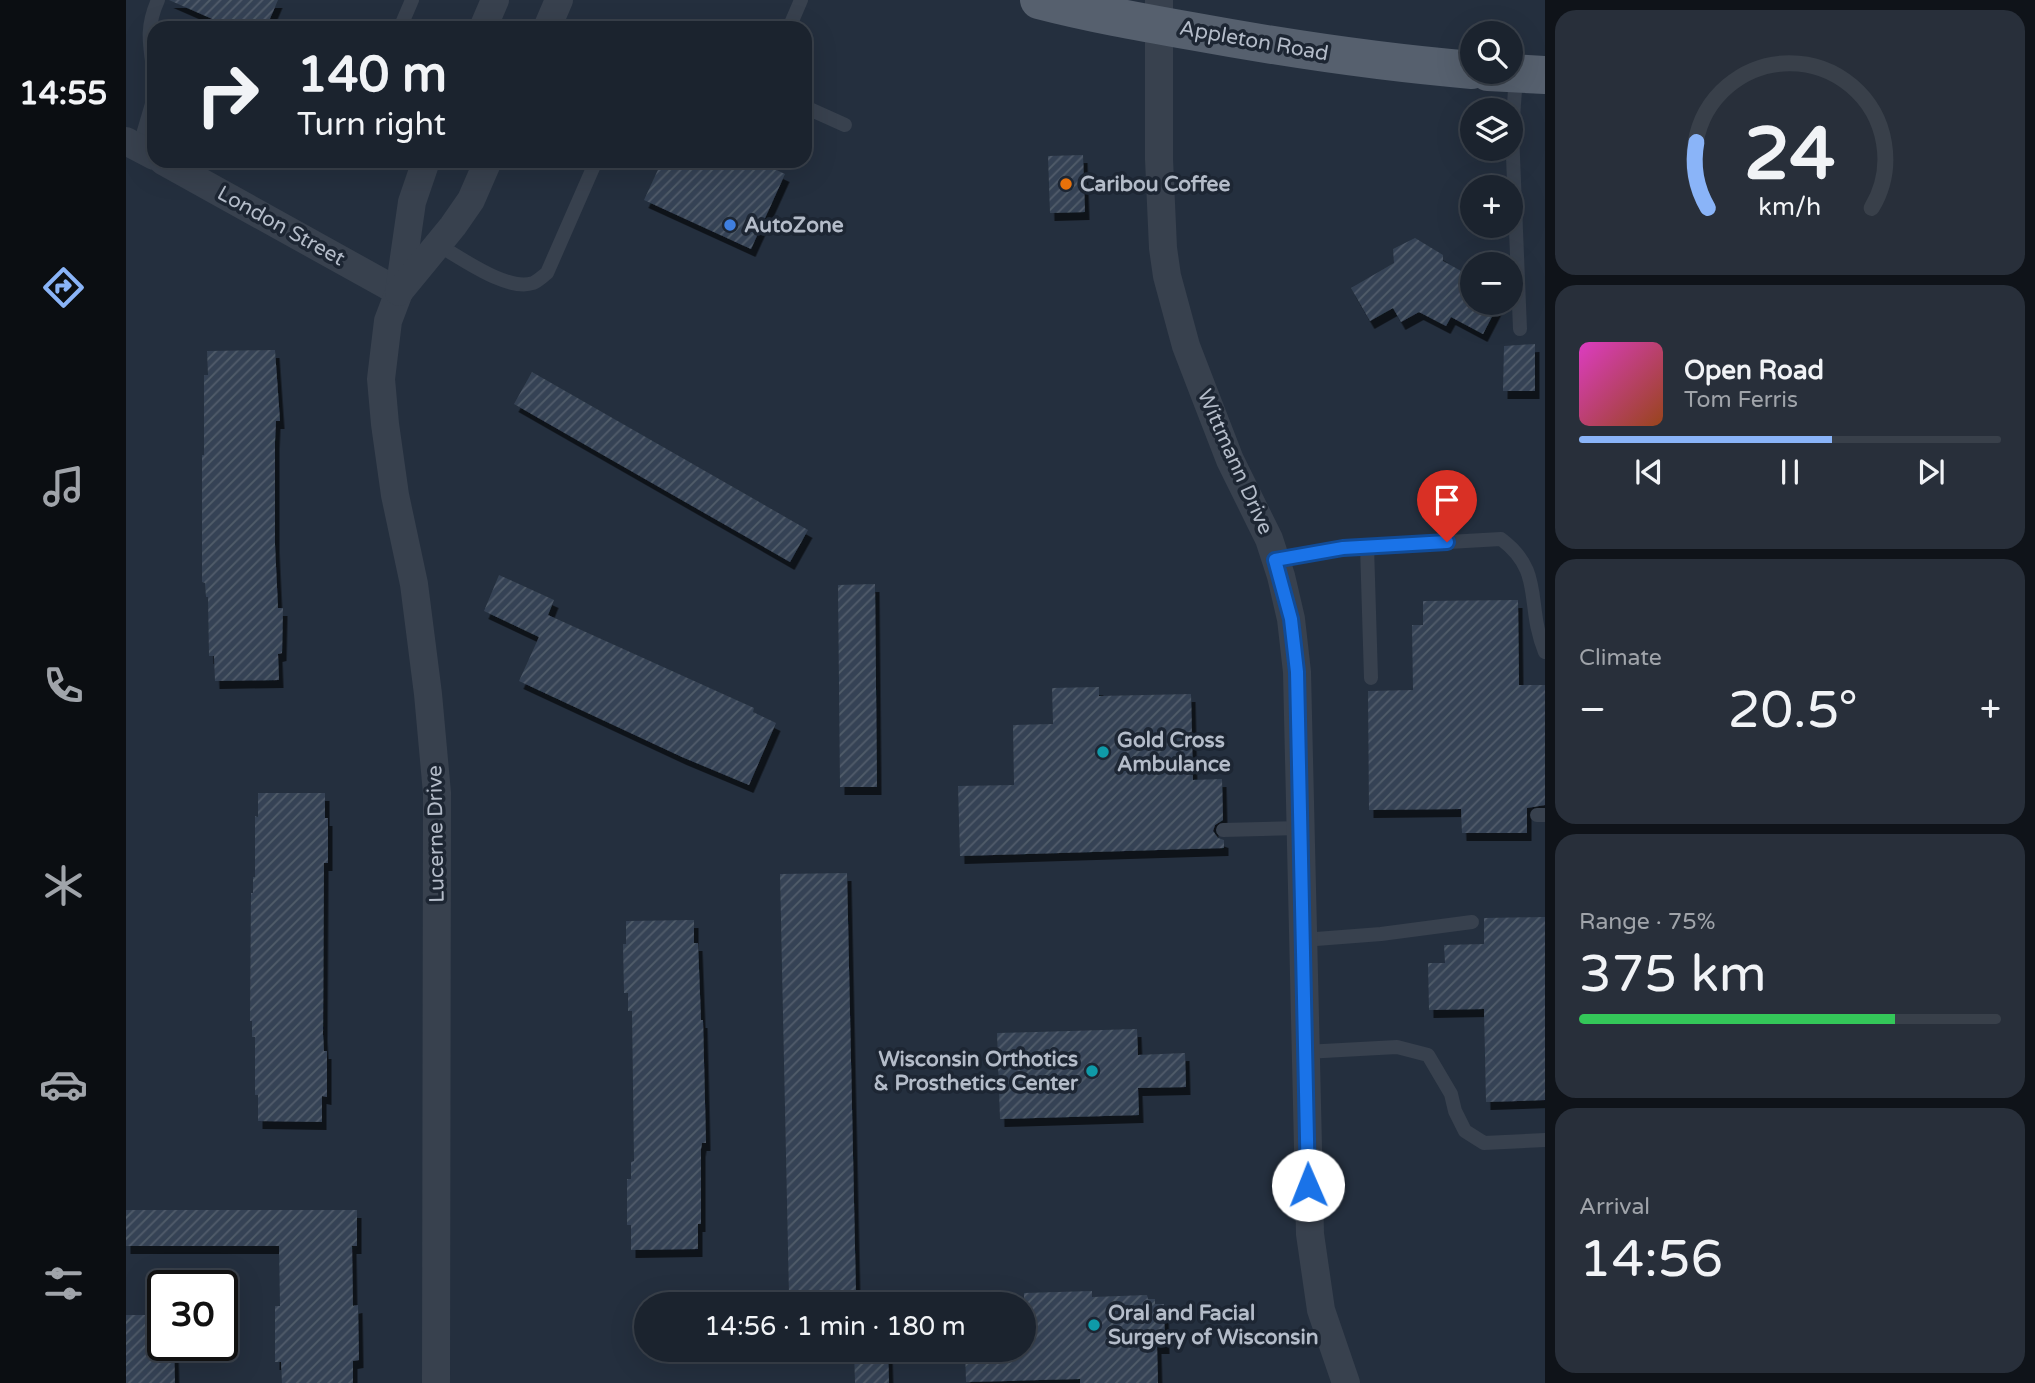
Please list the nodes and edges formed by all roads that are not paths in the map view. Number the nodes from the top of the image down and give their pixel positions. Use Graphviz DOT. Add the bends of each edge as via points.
graph roads {
  1 [pos="158,0"];
  2 [pos="412,0"];
  3 [pos="495,0"];
  4 [pos="559,0"];
  5 [pos="801,0"];
  6 [pos="1039,0"];
  7 [pos="1160,13"];
  8 [pos="149,21"];
  9 [pos="403,21"];
  10 [pos="486,21"];
  11 [pos="550,21"];
  12 [pos="792,21"];
  13 [pos="1460,69"];
  14 [pos="1516,84"];
  15 [pos="812,110"];
  16 [pos="845,125"];
  17 [pos="176,168"];
  18 [pos="424,168"];
  19 [pos="485,168"];
  20 [pos="593,168"];
  21 [pos="438,245"];
  22 [pos="399,292"];
  23 [pos="1520,329"];
  24 [pos="1367,546"];
  25 [pos="1275,560"];
  26 [pos="1545,652"];
  27 [pos="1371,678"];
  28 [pos="1300,828"];
  29 [pos="1223,831"];
  30 [pos="1472,922"];
  31 [pos="1303,940"];
  32 [pos="1305,1052"];
  33 [pos="1545,1140"];
  34 [pos="436,1383"];
  35 [pos="1346,1383"];
  1 -- 8 [label="lane"];
  2 -- 9 [label="lane"];
  3 -- 10 [label="street"];
  4 -- 11 [label="street"];
  5 -- 12 [label="lane"];
  6 -- 7 [label="main road, Appleton Road" via="1085,12"];
  7 -- 13 [label="main road, Appleton Road" via="1367,60"];
  7 -- 25 [label="street, Wittmann Drive" via="1159,159 1163,248 1170,288 1215,423"];
  14 -- 23 [label="lane" via="1512,132"];
  15 -- 16 [label="lane"];
  17 -- 22 [label="street, London Street"];
  18 -- 22 [label="street, Lucerne Drive" via="412,202"];
  19 -- 21 [label="street, Lucerne Drive" via="471,200"];
  20 -- 21 [label="lane" via="547,273 534,283 504,281"];
  21 -- 22 [label="street, Lucerne Drive"];
  22 -- 34 [label="street, Lucerne Drive" via="388,321 381,379 396,495 414,584 437,793"];
  24 -- 25 [label="lane"];
  24 -- 26 [label="lane" via="1501,539 1520,549 1536,569 1540,640"];
  24 -- 27 [label="lane"];
  25 -- 28 [label="street, Wittmann Drive" via="1294,645"];
  28 -- 29 [label="lane"];
  28 -- 31 [label="street, Wittmann Drive"];
  30 -- 31 [label="lane"];
  31 -- 32 [label="street, Wittmann Drive"];
  32 -- 33 [label="lane" via="1397,1047 1428,1055 1451,1094 1465,1131 1484,1143"];
  32 -- 35 [label="street, Wittmann Drive" via="1312,1259 1321,1310"];
}
